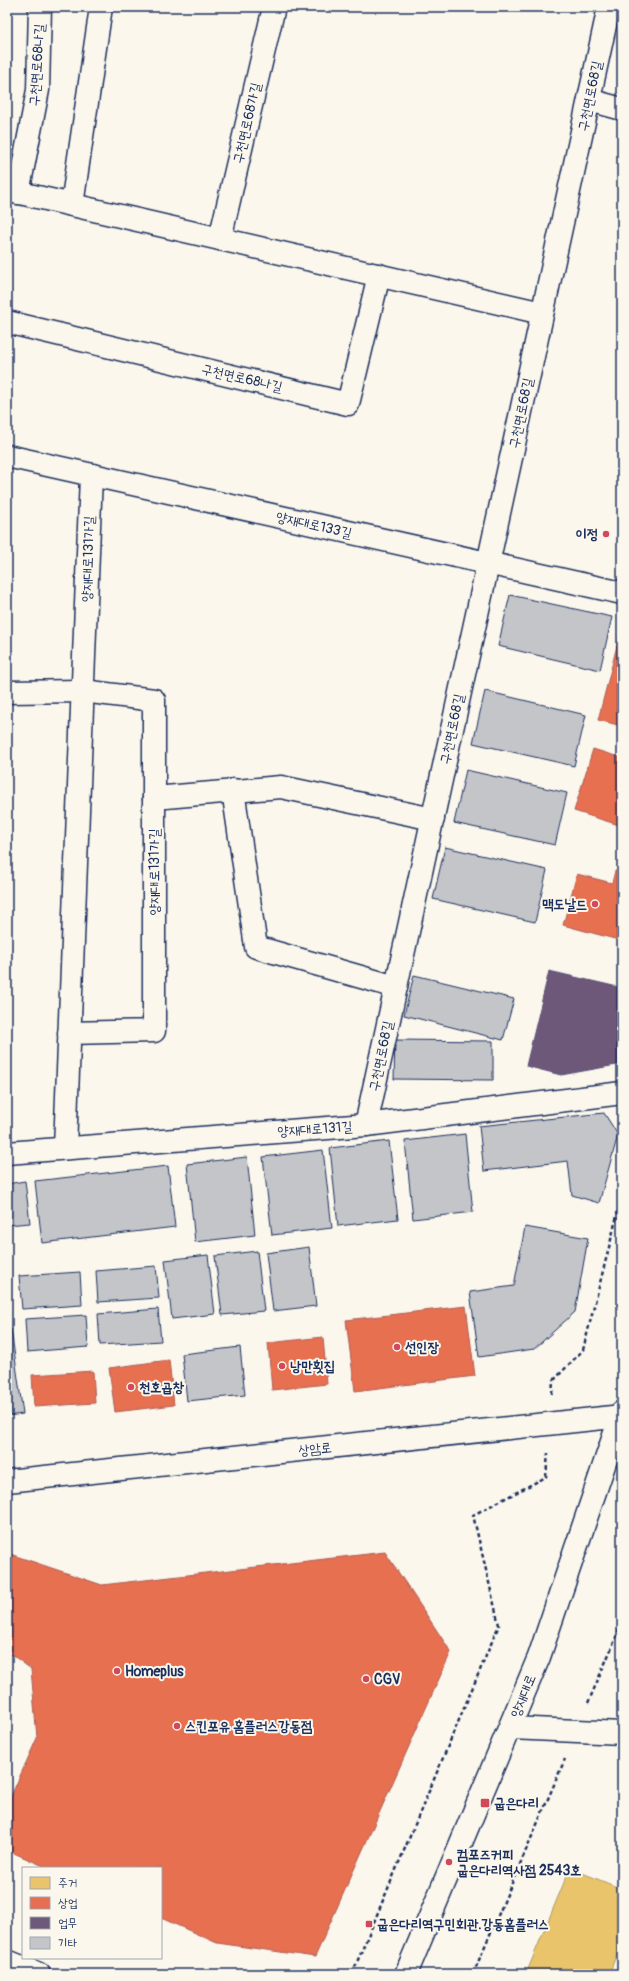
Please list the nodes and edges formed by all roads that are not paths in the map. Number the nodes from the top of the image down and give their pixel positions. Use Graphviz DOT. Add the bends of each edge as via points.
graph roads {
  1 [pos="40,7"];
  2 [pos="101,7"];
  3 [pos="274,7"];
  4 [pos="609,7"];
  5 [pos="588,100"];
  6 [pos="622,109"];
  7 [pos="12,191"];
  8 [pos="72,205"];
  9 [pos="220,239"];
  10 [pos="379,275"];
  11 [pos="542,313"];
  12 [pos="7,322"];
  13 [pos="7,456"];
  14 [pos="91,475"];
  15 [pos="488,564"];
  16 [pos="622,593"];
  17 [pos="83,691"];
  18 [pos="7,692"];
  19 [pos="233,790"];
  20 [pos="154,798"];
  21 [pos="432,819"];
  22 [pos="396,987"];
  23 [pos="69,1033"];
  24 [pos="622,1093"];
  25 [pos="366,1125"];
  26 [pos="65,1148"];
  27 [pos="7,1153"];
  28 [pos="622,1415"];
  29 [pos="7,1481"];
  30 [pos="510,1728"];
  31 [pos="622,1733"];
  32 [pos="7,1961"];
  33 [pos="39,1974"];
  34 [pos="406,1974"];
  1 -- 7 [label="street, 구천면로68나길" via="38,90"];
  2 -- 8 [label="street"];
  3 -- 9 [label="street, 구천면로68가길"];
  4 -- 5 [label="street, 구천면로68길"];
  5 -- 6 [label="street"];
  5 -- 11 [label="street, 구천면로68길"];
  7 -- 8 [label="street, 구천면로68나길"];
  8 -- 9 [label="street, 구천면로68나길"];
  9 -- 10 [label="street, 구천면로68나길"];
  10 -- 11 [label="street, 구천면로68나길"];
  10 -- 12 [label="street, 구천면로68나길" via="348,404"];
  11 -- 15 [label="street, 구천면로68길"];
  13 -- 14 [label="street, 양재대로133길"];
  14 -- 15 [label="street, 양재대로133길"];
  14 -- 17 [label="street, 양재대로131가길"];
  15 -- 16 [label="street, 양재대로133길"];
  15 -- 21 [label="street, 구천면로68길"];
  17 -- 18 [label="street"];
  17 -- 20 [label="street, 양재대로131가길" via="154,700"];
  17 -- 23 [label="street, 양재대로131가길"];
  19 -- 20 [label="street"];
  19 -- 21 [label="street" via="281,787"];
  19 -- 22 [label="street" via="256,947"];
  20 -- 23 [label="street, 양재대로131가길" via="154,1031"];
  21 -- 22 [label="street, 구천면로68길"];
  22 -- 25 [label="street, 구천면로68길"];
  23 -- 26 [label="street, 양재대로131가길"];
  24 -- 25 [label="street, 양재대로131길"];
  25 -- 26 [label="street, 양재대로131길"];
  26 -- 27 [label="street, 양재대로131길"];
  28 -- 29 [label="street, 상암로"];
  28 -- 30 [label="street, 양재대로" via="539,1657"];
  30 -- 31 [label="street"];
  30 -- 34 [label="street, 양재대로"];
  32 -- 33 [label="street"];
}
